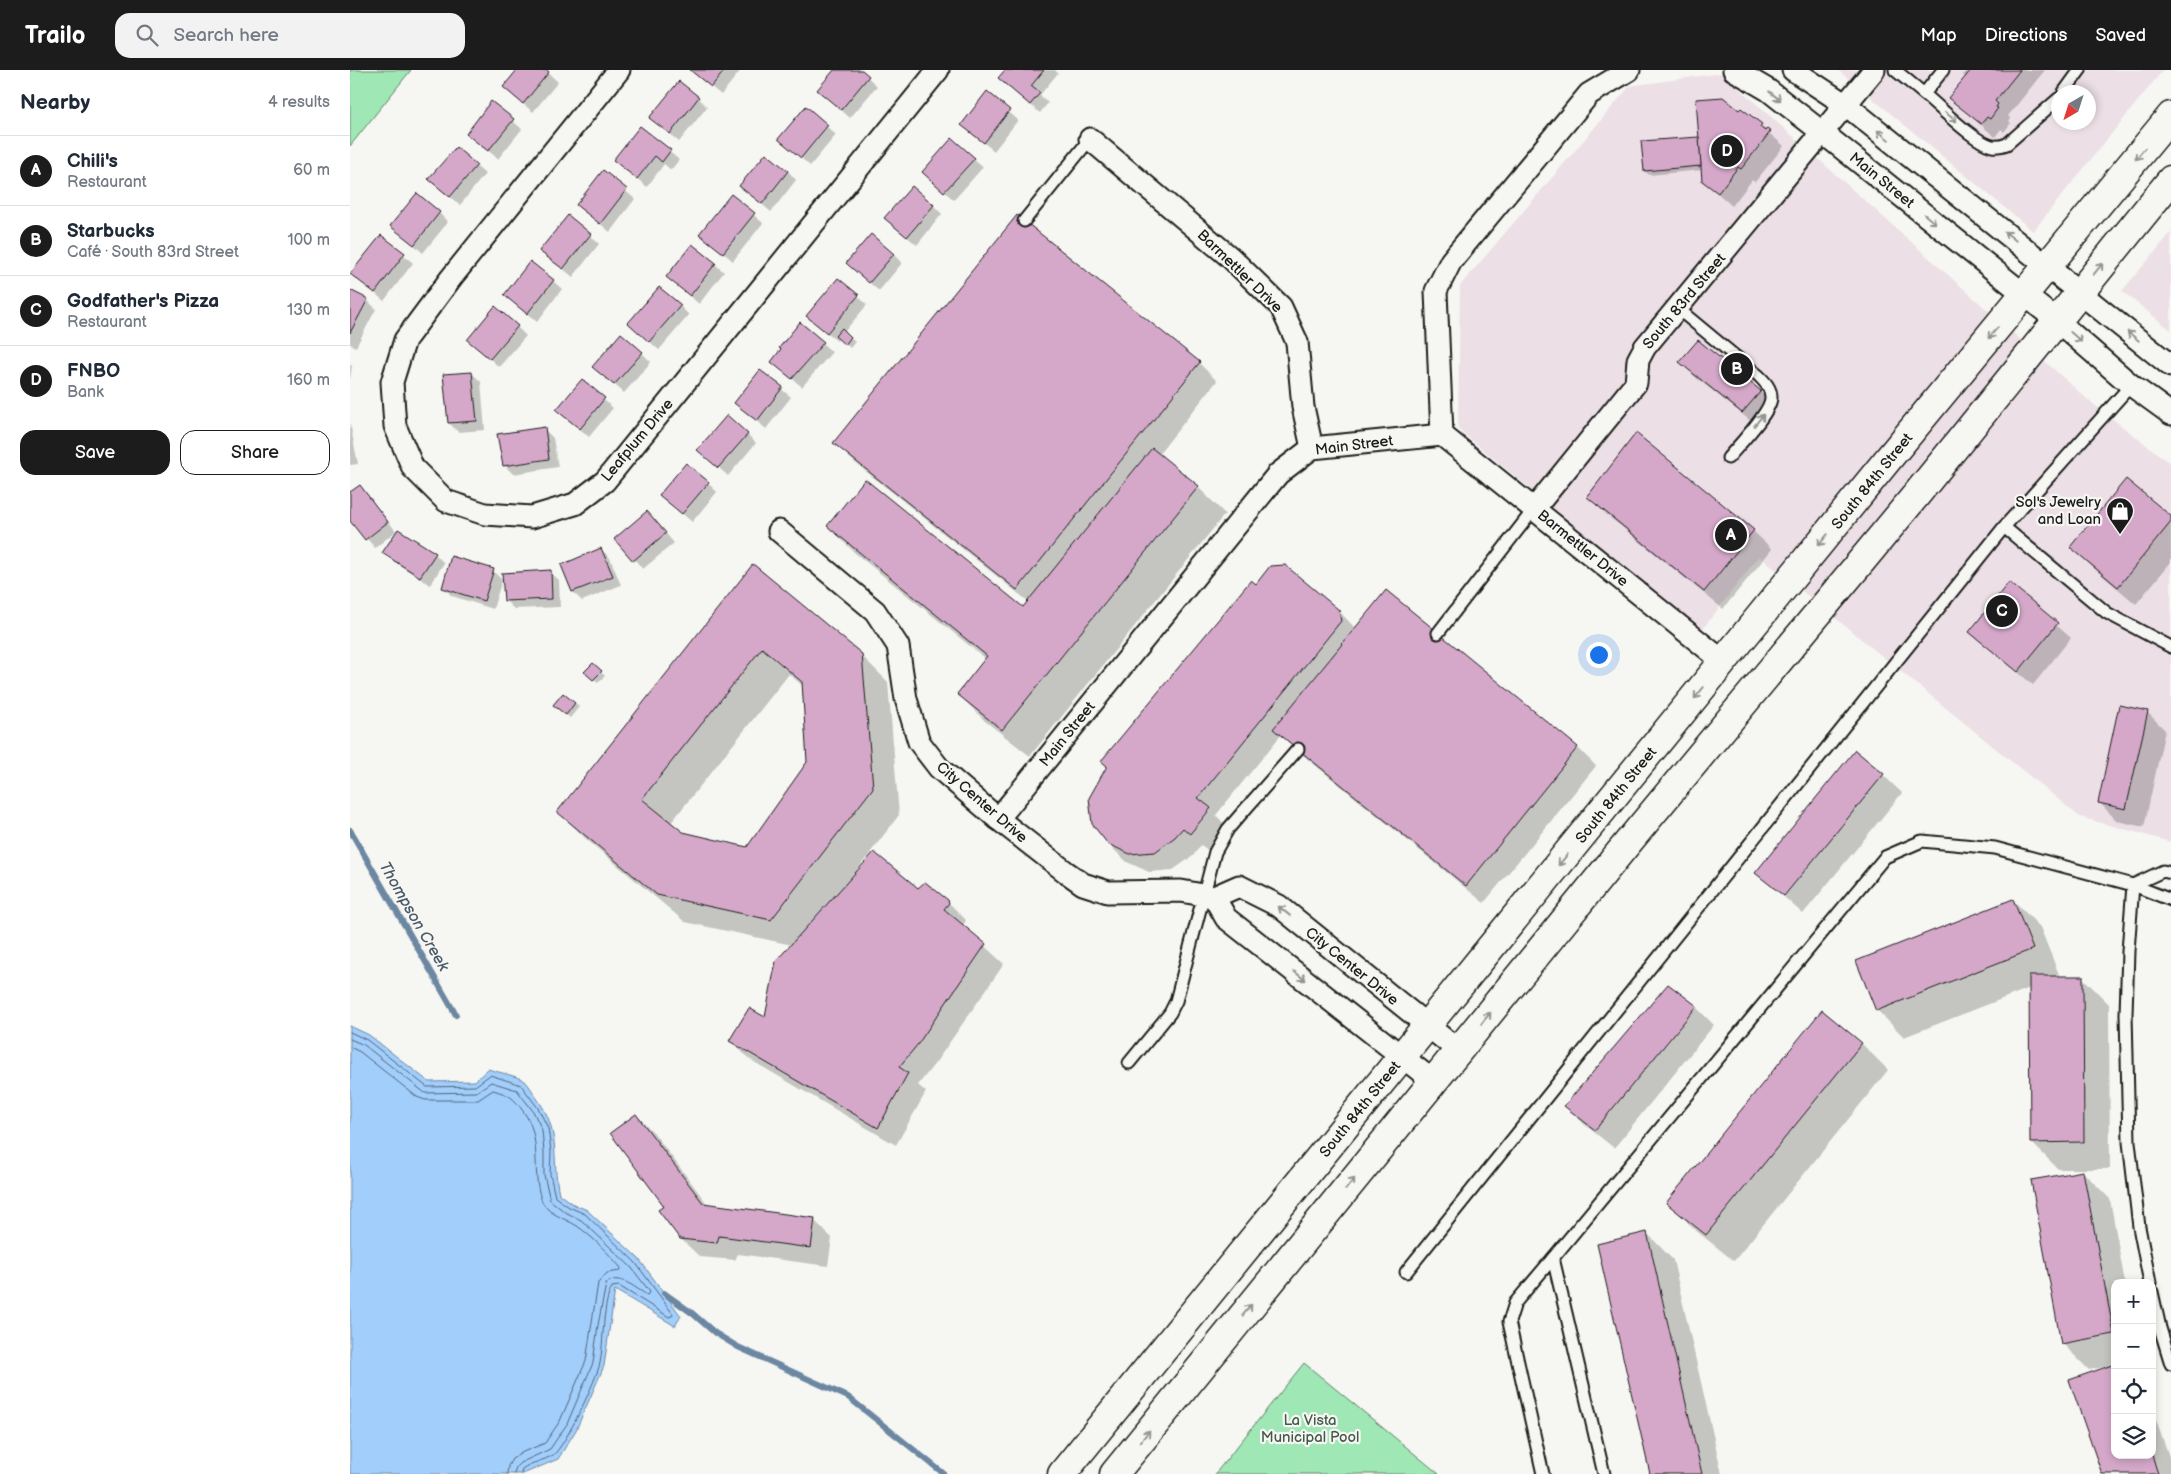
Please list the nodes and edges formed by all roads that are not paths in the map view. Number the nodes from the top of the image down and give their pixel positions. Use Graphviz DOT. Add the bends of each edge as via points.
graph roads {
  1 [pos="619,70"];
  2 [pos="938,70"];
  3 [pos="1629,70"];
  4 [pos="1734,70"];
  5 [pos="1794,70"];
  6 [pos="1874,70"];
  7 [pos="1895,70"];
  8 [pos="1943,70"];
  9 [pos="2080,70"];
  10 [pos="2069,85"];
  11 [pos="1924,94"];
  12 [pos="2051,104"];
  13 [pos="1846,105"];
  14 [pos="2171,116"];
  15 [pos="1823,133"];
  16 [pos="1090,139"];
  17 [pos="2171,180"];
  18 [pos="1024,220"];
  19 [pos="2048,267"];
  20 [pos="2078,293"];
  21 [pos="2025,296"];
  22 [pos="1677,308"];
  23 [pos="2056,320"];
  24 [pos="2171,366"];
  25 [pos="2132,385"];
  26 [pos="2171,414"];
  27 [pos="1442,435"];
  28 [pos="1312,448"];
  29 [pos="1728,458"];
  30 [pos="1534,508"];
  31 [pos="2004,527"];
  32 [pos="779,531"];
  33 [pos="1438,633"];
  34 [pos="2171,647"];
  35 [pos="1724,662"];
  36 [pos="1298,749"];
  37 [pos="998,819"];
  38 [pos="2171,873"];
  39 [pos="2133,885"];
  40 [pos="1209,896"];
  41 [pos="2171,900"];
  42 [pos="1428,1026"];
  43 [pos="1459,1051"];
  44 [pos="1403,1057"];
  45 [pos="1129,1063"];
  46 [pos="1433,1082"];
  47 [pos="1553,1258"];
  48 [pos="1406,1272"];
  49 [pos="2149,1279"];
  50 [pos="2156,1310"];
  51 [pos="2171,1364"];
  52 [pos="1062,1474"];
  53 [pos="1114,1474"];
  54 [pos="1543,1474"];
  55 [pos="1604,1474"];
  1 -- 2 [label="street, Leafplum Drive" via="405,340 392,382 395,426 413,468 446,501 485,514 532,518 575,504 605,481"];
  3 -- 27 [label="street" via="1589,94 1452,261 1436,291"];
  4 -- 15 [label="street, Main Street, one-way" via="1768,90"];
  5 -- 13 [label="street"];
  6 -- 13 [label="street, South 83rd Street"];
  7 -- 11 [label="lane"];
  8 -- 11 [label="lane"];
  9 -- 10 [label="lane"];
  11 -- 12 [label="lane, one-way" via="1978,138 1993,146 2008,144"];
  13 -- 15 [label="street, South 83rd Street"];
  19 -- 13 [label="street, one-way"];
  14 -- 19 [label="main road, South 84th Street, one-way"];
  15 -- 21 [label="street, Main Street, one-way"];
  15 -- 22 [label="street, South 83rd Street"];
  16 -- 18 [label="lane"];
  16 -- 28 [label="street, Barmettler Drive" via="1231,258 1281,307 1297,342 1303,406"];
  20 -- 17 [label="main road, one-way"];
  19 -- 20 [label="street"];
  19 -- 21 [label="main road, South 84th Street"];
  20 -- 23 [label="main road"];
  24 -- 20 [label="street, one-way"];
  21 -- 23 [label="street, Main Street"];
  21 -- 35 [label="main road, South 84th Street, one-way"];
  29 -- 22 [label="lane, one-way" via="1767,410 1772,398 1759,376"];
  22 -- 30 [label="street, South 83rd Street" via="1640,353 1636,383"];
  23 -- 25 [label="street, Main Street, one-way"];
  43 -- 23 [label="main road, one-way"];
  25 -- 26 [label="street, Main Street"];
  25 -- 31 [label="lane"];
  27 -- 28 [label="street, Main Street"];
  27 -- 30 [label="street, Barmettler Drive"];
  28 -- 37 [label="street, Main Street" via="1278,474"];
  30 -- 33 [label="lane"];
  30 -- 35 [label="street, Barmettler Drive"];
  31 -- 34 [label="lane" via="2107,613"];
  31 -- 48 [label="lane"];
  32 -- 37 [label="street, City Center Drive" via="876,611 898,646 906,699 919,742 939,768"];
  35 -- 42 [label="main road, South 84th Street, one-way"];
  36 -- 40 [label="lane" via="1221,841 1215,852"];
  37 -- 40 [label="street, City Center Drive" via="1066,872 1097,890 1181,891"];
  38 -- 39 [label="lane" via="2163,871"];
  39 -- 41 [label="lane"];
  39 -- 47 [label="lane" via="1996,848 1922,841 1885,857"];
  39 -- 49 [label="lane" via="2126,1014 2128,1142"];
  42 -- 40 [label="street, City Center Drive, one-way" via="1279,906 1239,886"];
  40 -- 44 [label="street, one-way" via="1226,918"];
  40 -- 45 [label="lane" via="1176,1002"];
  42 -- 43 [label="street, City Center Drive"];
  42 -- 44 [label="main road, South 84th Street"];
  43 -- 46 [label="main road"];
  44 -- 46 [label="street"];
  44 -- 52 [label="main road, South 84th Street"];
  53 -- 46 [label="main road, one-way"];
  47 -- 54 [label="lane" via="1515,1303 1510,1322"];
  47 -- 55 [label="lane"];
  50 -- 51 [label="lane"];
}
